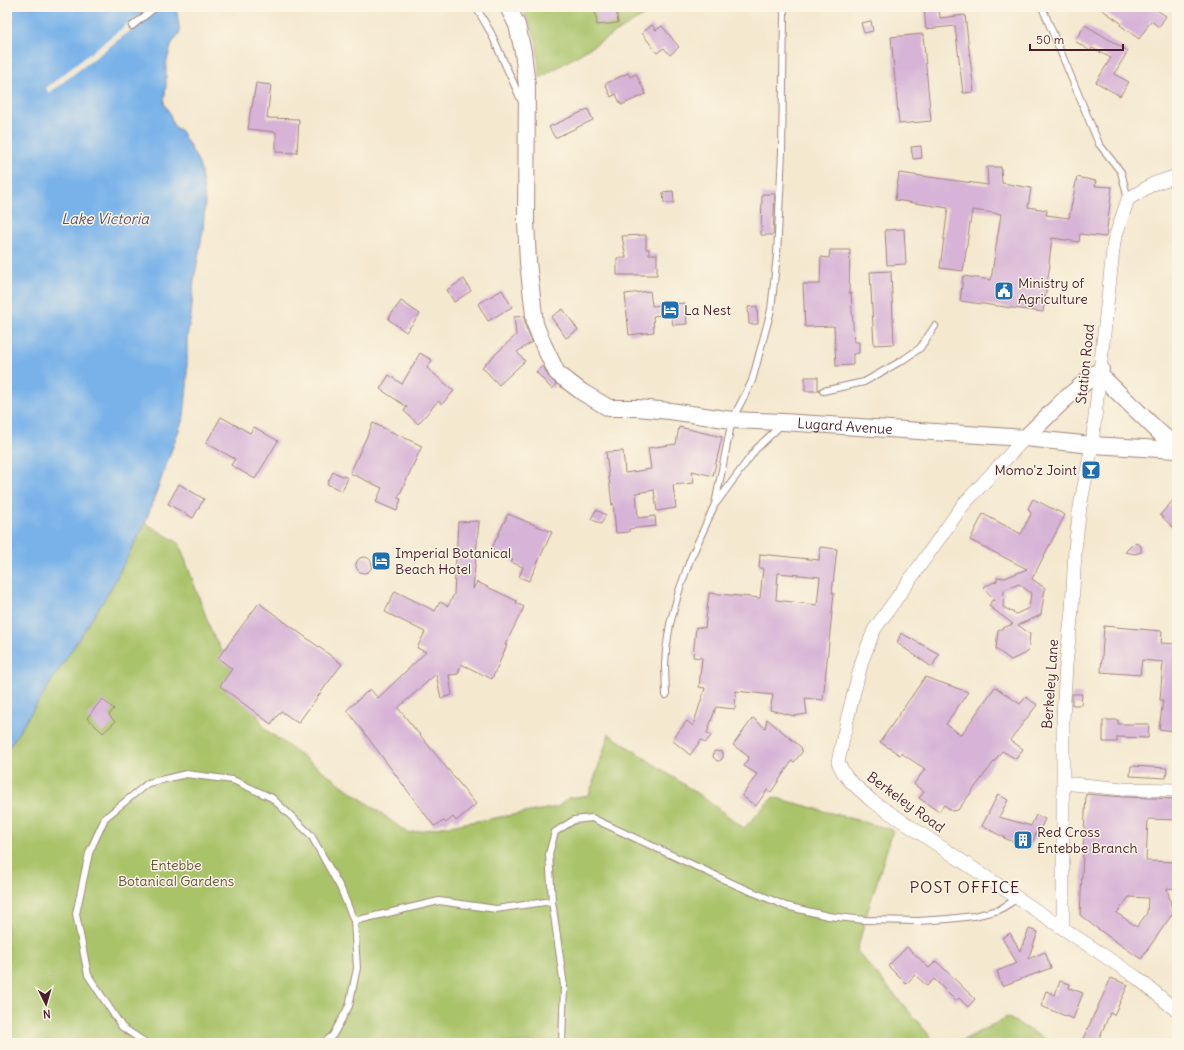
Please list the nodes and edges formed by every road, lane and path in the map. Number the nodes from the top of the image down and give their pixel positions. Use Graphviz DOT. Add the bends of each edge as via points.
graph roads {
  1 [pos="156,7"];
  2 [pos="476,7"];
  3 [pos="508,7"];
  4 [pos="783,7"];
  5 [pos="1042,7"];
  6 [pos="132,26"];
  7 [pos="527,112"];
  8 [pos="1177,176"];
  9 [pos="1128,199"];
  10 [pos="935,326"];
  11 [pos="1100,372"];
  12 [pos="823,391"];
  13 [pos="732,420"];
  14 [pos="783,422"];
  15 [pos="1025,438"];
  16 [pos="1092,445"];
  17 [pos="1177,447"];
  18 [pos="1177,450"];
  19 [pos="715,504"];
  20 [pos="666,695"];
  21 [pos="1063,783"];
  22 [pos="1177,790"];
  23 [pos="1018,898"];
  24 [pos="552,901"];
  25 [pos="354,921"];
  26 [pos="1063,928"];
  27 [pos="1177,1011"];
  28 [pos="146,1043"];
  29 [pos="324,1043"];
  30 [pos="562,1043"];
  1 -- 6 [label="lane"];
  2 -- 7 [label="lane" via="491,33"];
  3 -- 7 [label="street, Lugard Avenue" via="517,24 523,52"];
  4 -- 13 [label="lane" via="781,168 777,255 771,310 752,381"];
  5 -- 9 [label="lane" via="1099,144 1120,172"];
  7 -- 13 [label="street, Lugard Avenue" via="526,222 535,324 557,373 609,408 670,411"];
  8 -- 9 [label="street" via="1152,184"];
  9 -- 11 [label="street, Station Road" via="1114,241"];
  10 -- 12 [label="lane" via="920,348 903,360 864,382"];
  11 -- 15 [label="street" via="1064,400"];
  11 -- 16 [label="street, Station Road"];
  11 -- 17 [label="street"];
  13 -- 14 [label="street, Lugard Avenue"];
  13 -- 19 [label="lane"];
  14 -- 15 [label="street, Lugard Avenue"];
  14 -- 19 [label="lane" via="756,449"];
  15 -- 16 [label="street, Lugard Avenue"];
  15 -- 23 [label="street, Berkeley Road" via="963,505 874,630 862,661 838,762 849,780 872,800"];
  16 -- 18 [label="street, Lugard Avenue"];
  16 -- 21 [label="street, Berkeley Lane" via="1075,549 1066,665"];
  19 -- 20 [label="lane" via="690,560 670,624 665,665"];
  21 -- 22 [label="street" via="1123,789"];
  21 -- 26 [label="street, Berkeley Lane"];
  23 -- 24 [label="lane" via="999,910 948,919 865,920 828,916 786,906 592,818 574,820 555,832 549,854"];
  23 -- 26 [label="street, Berkeley Road"];
  24 -- 25 [label="lane" via="496,909 439,901"];
  24 -- 30 [label="lane" via="564,986"];
  25 -- 28 [label="lane" via="341,889 311,835 272,798 233,780 186,774 148,783 105,818 89,853 76,914 88,975 122,1027"];
  25 -- 29 [label="lane" via="357,968 349,1006 333,1035"];
  26 -- 27 [label="street, Berkeley Road" via="1136,977"];
}
